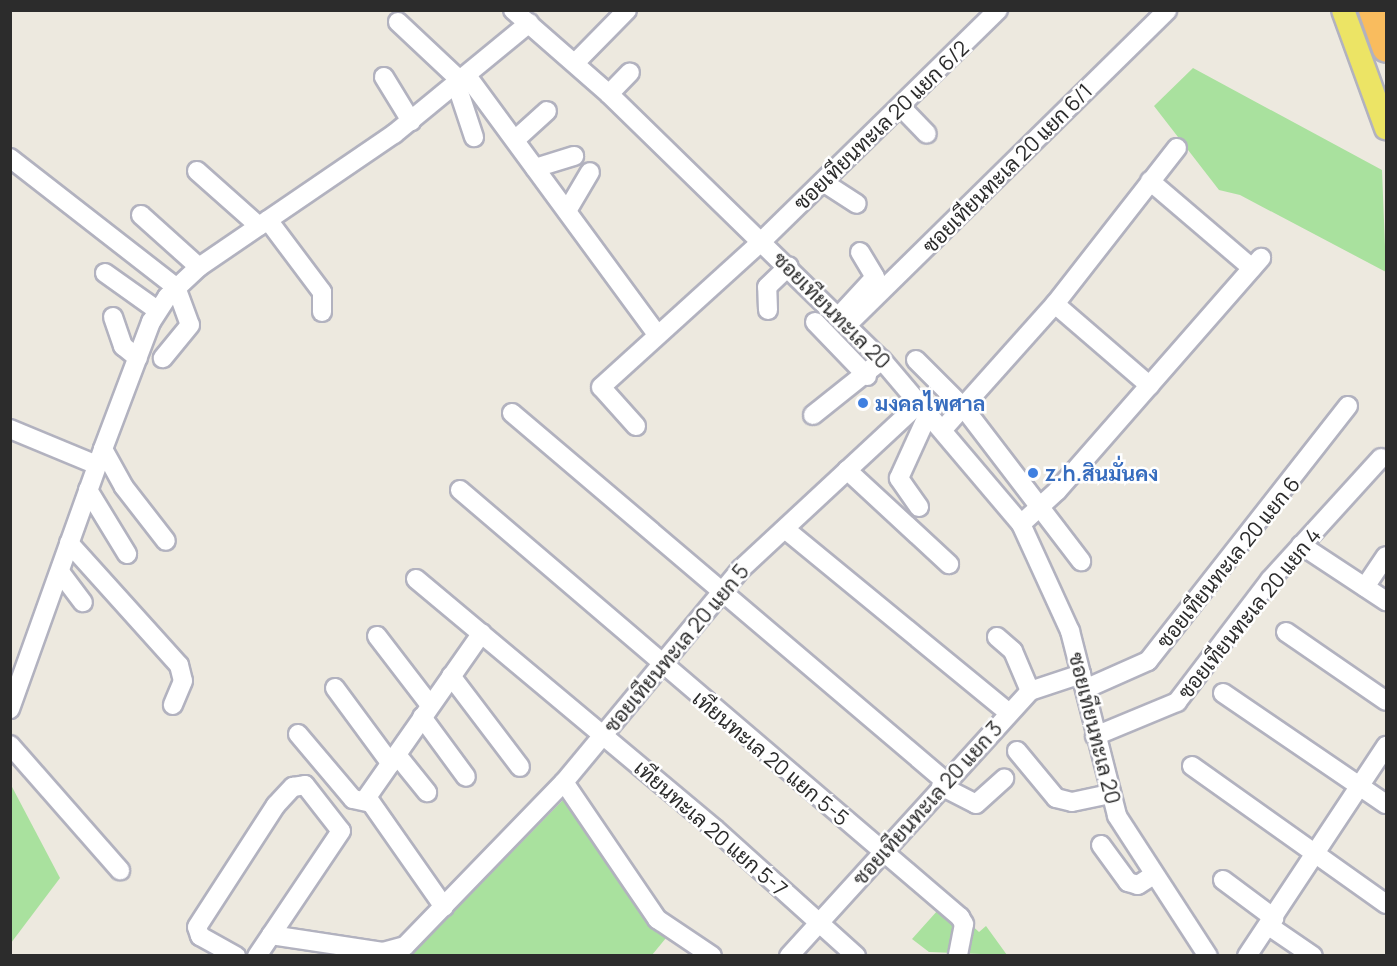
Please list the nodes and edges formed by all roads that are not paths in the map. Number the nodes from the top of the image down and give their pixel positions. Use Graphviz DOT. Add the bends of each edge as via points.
graph roads {
  1 [pos="513,10"];
  2 [pos="627,10"];
  3 [pos="998,10"];
  4 [pos="1167,10"];
  5 [pos="1343,10"];
  6 [pos="1372,10"];
  7 [pos="398,22"];
  8 [pos="529,23"];
  9 [pos="1386,49"];
  10 [pos="575,63"];
  11 [pos="630,72"];
  12 [pos="384,77"];
  13 [pos="463,81"];
  14 [pos="609,94"];
  15 [pos="902,107"];
  16 [pos="547,111"];
  17 [pos="411,121"];
  18 [pos="1386,128"];
  19 [pos="927,134"];
  20 [pos="474,137"];
  21 [pos="515,140"];
  22 [pos="1177,148"];
  23 [pos="573,156"];
  24 [pos="10,158"];
  25 [pos="535,168"];
  26 [pos="197,171"];
  27 [pos="590,172"];
  28 [pos="1150,181"];
  29 [pos="823,182"];
  30 [pos="857,204"];
  31 [pos="567,211"];
  32 [pos="141,215"];
  33 [pos="264,223"];
  34 [pos="763,240"];
  35 [pos="860,252"];
  36 [pos="789,266"];
  37 [pos="199,267"];
  38 [pos="105,273"];
  39 [pos="176,287"];
  40 [pos="1055,304"];
  41 [pos="157,310"];
  42 [pos="768,310"];
  43 [pos="322,312"];
  44 [pos="113,317"];
  45 [pos="843,321"];
  46 [pos="815,322"];
  47 [pos="657,334"];
  48 [pos="138,358"];
  49 [pos="163,358"];
  50 [pos="882,360"];
  51 [pos="916,360"];
  52 [pos="867,376"];
  53 [pos="1150,386"];
  54 [pos="926,406"];
  55 [pos="1348,406"];
  56 [pos="964,408"];
  57 [pos="512,413"];
  58 [pos="813,415"];
  59 [pos="636,426"];
  60 [pos="945,427"];
  61 [pos="10,429"];
  62 [pos="100,457"];
  63 [pos="1381,458"];
  64 [pos="847,470"];
  65 [pos="118,476"];
  66 [pos="460,490"];
  67 [pos="94,497"];
  68 [pos="1042,506"];
  69 [pos="919,507"];
  70 [pos="1021,524"];
  71 [pos="785,529"];
  72 [pos="166,541"];
  73 [pos="69,543"];
  74 [pos="1301,545"];
  75 [pos="128,554"];
  76 [pos="1386,556"];
  77 [pos="1081,561"];
  78 [pos="949,564"];
  79 [pos="60,572"];
  80 [pos="416,579"];
  81 [pos="1365,587"];
  82 [pos="724,589"];
  83 [pos="1386,601"];
  84 [pos="83,602"];
  85 [pos="1286,632"];
  86 [pos="482,633"];
  87 [pos="376,636"];
  88 [pos="997,637"];
  89 [pos="661,665"];
  90 [pos="451,676"];
  91 [pos="1083,682"];
  92 [pos="14,685"];
  93 [pos="335,688"];
  94 [pos="1030,691"];
  95 [pos="1222,693"];
  96 [pos="1386,701"];
  97 [pos="173,705"];
  98 [pos="10,709"];
  99 [pos="426,711"];
  100 [pos="1009,713"];
  101 [pos="298,734"];
  102 [pos="603,734"];
  103 [pos="1095,736"];
  104 [pos="10,746"];
  105 [pos="1386,746"];
  106 [pos="1017,751"];
  107 [pos="394,760"];
  108 [pos="1192,766"];
  109 [pos="520,767"];
  110 [pos="466,777"];
  111 [pos="1004,779"];
  112 [pos="564,782"];
  113 [pos="943,783"];
  114 [pos="1361,785"];
  115 [pos="427,792"];
  116 [pos="1109,794"];
  117 [pos="367,802"];
  118 [pos="1386,804"];
  119 [pos="1101,845"];
  120 [pos="882,852"];
  121 [pos="1316,852"];
  122 [pos="120,870"];
  123 [pos="1152,876"];
  124 [pos="1223,880"];
  125 [pos="1386,904"];
  126 [pos="444,907"];
  127 [pos="819,922"];
  128 [pos="1271,922"];
  129 [pos="271,935"];
  130 [pos="217,951"];
  131 [pos="236,956"];
  132 [pos="257,956"];
  133 [pos="712,956"];
  134 [pos="789,956"];
  135 [pos="856,956"];
  136 [pos="957,956"];
  137 [pos="1208,956"];
  138 [pos="1247,956"];
  139 [pos="1313,956"];
  1 -- 8 [label="street, ซอยเทียนทะเล 20"];
  2 -- 10 [label="street"];
  3 -- 15 [label="street, ซอยเทียนทะเล 20 แยก 6/2"];
  4 -- 45 [label="street, ซอยเทียนทะเล 20 แยก 6/1"];
  5 -- 18 [label="main road"];
  6 -- 9 [label="highway"];
  7 -- 13 [label="street"];
  8 -- 10 [label="street, ซอยเทียนทะเล 20"];
  8 -- 13 [label="street"];
  10 -- 14 [label="street, ซอยเทียนทะเล 20"];
  11 -- 14 [label="street"];
  12 -- 17 [label="street"];
  13 -- 17 [label="street"];
  13 -- 20 [label="street"];
  13 -- 21 [label="street"];
  14 -- 34 [label="street, ซอยเทียนทะเล 20"];
  15 -- 19 [label="street"];
  15 -- 29 [label="street, ซอยเทียนทะเล 20 แยก 6/2"];
  16 -- 21 [label="street"];
  17 -- 33 [label="street"];
  21 -- 25 [label="street"];
  22 -- 28 [label="street"];
  23 -- 25 [label="street"];
  24 -- 39 [label="street"];
  25 -- 31 [label="street"];
  26 -- 33 [label="street"];
  27 -- 31 [label="street"];
  28 -- 40 [label="street"];
  28 -- 53 [label="street" via="1257,263"];
  29 -- 30 [label="street"];
  29 -- 34 [label="street, ซอยเทียนทะเล 20 แยก 6/2"];
  31 -- 47 [label="street"];
  32 -- 37 [label="street"];
  33 -- 37 [label="street"];
  33 -- 43 [label="street" via="322,292"];
  34 -- 36 [label="street, ซอยเทียนทะเล 20"];
  34 -- 47 [label="street, ซอยเทียนทะเล 20 แยก 6/2"];
  35 -- 45 [label="street" via="875,277"];
  36 -- 42 [label="street" via="767,287"];
  36 -- 45 [label="street, ซอยเทียนทะเล 20"];
  37 -- 39 [label="street"];
  38 -- 41 [label="street"];
  39 -- 41 [label="street"];
  39 -- 49 [label="street" via="190,325"];
  40 -- 53 [label="street"];
  40 -- 56 [label="street"];
  41 -- 48 [label="street"];
  44 -- 48 [label="street" via="123,346"];
  45 -- 50 [label="street, ซอยเทียนทะเล 20"];
  46 -- 52 [label="street"];
  47 -- 59 [label="street, ซอยเทียนทะเล 20 แยก 6/2" via="601,387"];
  48 -- 62 [label="street"];
  50 -- 52 [label="street"];
  50 -- 54 [label="street, ซอยเทียนทะเล 20"];
  51 -- 56 [label="street"];
  52 -- 58 [label="street"];
  53 -- 68 [label="street"];
  54 -- 60 [label="street, ซอยเทียนทะเล 20"];
  54 -- 64 [label="street, ซอยเทียนทะเล 20 แยก 5"];
  54 -- 69 [label="street" via="899,478"];
  55 -- 91 [label="street, ซอยเทียนทะเล 20 แยก 6" via="1148,661"];
  56 -- 60 [label="street"];
  56 -- 68 [label="street"];
  57 -- 82 [label="street"];
  60 -- 70 [label="street, ซอยเทียนทะเล 20"];
  61 -- 62 [label="street"];
  62 -- 65 [label="street"];
  62 -- 67 [label="street"];
  63 -- 74 [label="street, ซอยเทียนทะเล 20 แยก 4"];
  64 -- 71 [label="street, ซอยเทียนทะเล 20 แยก 5"];
  64 -- 78 [label="street"];
  65 -- 67 [label="street"];
  65 -- 72 [label="street"];
  66 -- 89 [label="street, เทียนทะเล 20 แยก 5-5"];
  67 -- 73 [label="street"];
  67 -- 75 [label="street"];
  68 -- 70 [label="street"];
  68 -- 77 [label="street"];
  70 -- 91 [label="street, ซอยเทียนทะเล 20" via="1052,584"];
  71 -- 82 [label="street, ซอยเทียนทะเล 20 แยก 5"];
  71 -- 100 [label="street"];
  73 -- 79 [label="street"];
  73 -- 97 [label="street" via="179,665 183,681"];
  74 -- 81 [label="street"];
  74 -- 103 [label="street, ซอยเทียนทะเล 20 แยก 4" via="1170,709"];
  76 -- 81 [label="street"];
  79 -- 84 [label="street"];
  79 -- 92 [label="street"];
  80 -- 86 [label="street, เทียนทะเล 20 แยก 5-7"];
  81 -- 83 [label="street"];
  82 -- 89 [label="street, ซอยเทียนทะเล 20 แยก 5"];
  82 -- 113 [label="street"];
  85 -- 96 [label="street"];
  86 -- 90 [label="street"];
  86 -- 102 [label="street, เทียนทะเล 20 แยก 5-7"];
  87 -- 99 [label="street"];
  88 -- 94 [label="street" via="1013,651"];
  89 -- 102 [label="street, ซอยเทียนทะเล 20 แยก 5"];
  89 -- 120 [label="street, เทียนทะเล 20 แยก 5-5"];
  90 -- 99 [label="street"];
  90 -- 109 [label="street"];
  91 -- 94 [label="street, ซอยเทียนทะเล 20 แยก 3"];
  91 -- 103 [label="street, ซอยเทียนทะเล 20"];
  92 -- 98 [label="street"];
  93 -- 107 [label="street"];
  94 -- 100 [label="street, ซอยเทียนทะเล 20 แยก 3"];
  95 -- 114 [label="street"];
  99 -- 107 [label="street"];
  99 -- 110 [label="street"];
  100 -- 113 [label="street, ซอยเทียนทะเล 20 แยก 3"];
  101 -- 117 [label="street" via="353,799"];
  102 -- 112 [label="street, ซอยเทียนทะเล 20 แยก 5"];
  102 -- 127 [label="street, เทียนทะเล 20 แยก 5-7"];
  103 -- 116 [label="street, ซอยเทียนทะเล 20"];
  104 -- 122 [label="street"];
  105 -- 114 [label="street"];
  106 -- 116 [label="street" via="1056,798 1072,802"];
  107 -- 115 [label="street"];
  107 -- 117 [label="street"];
  108 -- 121 [label="street"];
  111 -- 113 [label="street" via="976,804"];
  112 -- 126 [label="street, ซอยเทียนทะเล 20 แยก 5"];
  112 -- 133 [label="street" via="657,919"];
  113 -- 120 [label="street, ซอยเทียนทะเล 20 แยก 3"];
  114 -- 118 [label="street"];
  114 -- 121 [label="street"];
  116 -- 123 [label="street, ซอยเทียนทะเล 20"];
  117 -- 126 [label="street"];
  119 -- 123 [label="street" via="1128,882 1138,885"];
  120 -- 127 [label="street, ซอยเทียนทะเล 20 แยก 3"];
  120 -- 136 [label="street, เทียนทะเล 20 แยก 5-5" via="960,918 964,924"];
  121 -- 125 [label="street"];
  121 -- 128 [label="street"];
  123 -- 137 [label="street, ซอยเทียนทะเล 20"];
  124 -- 128 [label="street"];
  126 -- 129 [label="street, ซอยเทียนทะเล 20 แยก 5" via="396,951"];
  127 -- 134 [label="street, ซอยเทียนทะเล 20 แยก 3"];
  127 -- 135 [label="street, เทียนทะเล 20 แยก 5-7"];
  128 -- 138 [label="street"];
  128 -- 139 [label="street"];
  129 -- 130 [label="street" via="341,831 305,785 293,787 276,804 197,927 200,936"];
  129 -- 132 [label="street"];
  130 -- 131 [label="street"];
}
